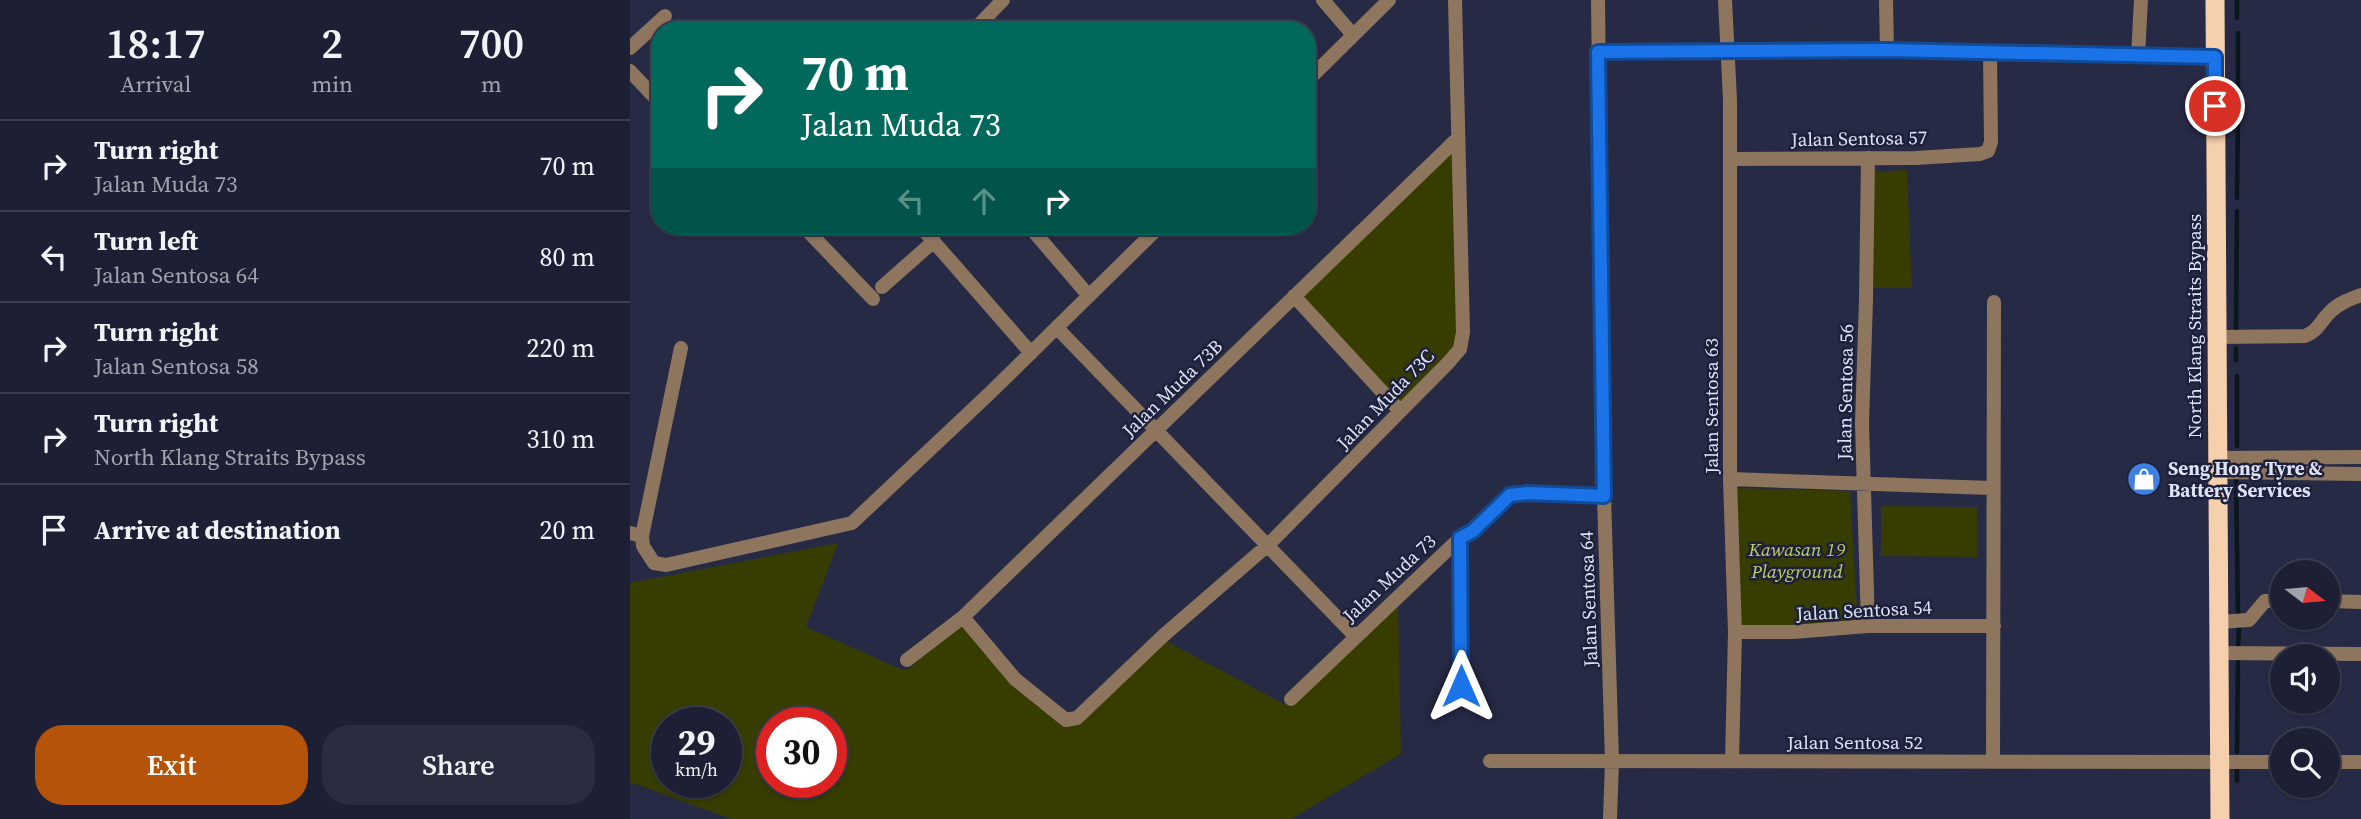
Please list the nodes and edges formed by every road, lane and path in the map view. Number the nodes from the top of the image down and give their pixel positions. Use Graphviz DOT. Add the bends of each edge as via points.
graph roads {
  1 [pos="1323,0"];
  2 [pos="1389,0"];
  3 [pos="1455,0"];
  4 [pos="1598,0"];
  5 [pos="1725,0"];
  6 [pos="1886,0"];
  7 [pos="2141,0"];
  8 [pos="2215,0"];
  9 [pos="994,3"];
  10 [pos="665,16"];
  11 [pos="660,21"];
  12 [pos="981,21"];
  13 [pos="651,29"];
  14 [pos="1353,35"];
  15 [pos="630,48"];
  16 [pos="1887,50"];
  17 [pos="1598,52"];
  18 [pos="1727,52"];
  19 [pos="1990,53"];
  20 [pos="2138,56"];
  21 [pos="2215,57"];
  22 [pos="630,71"];
  23 [pos="1316,71"];
  24 [pos="651,92"];
  25 [pos="1458,138"];
  26 [pos="1868,158"];
  27 [pos="1730,159"];
  28 [pos="813,235"];
  29 [pos="928,235"];
  30 [pos="1037,235"];
  31 [pos="1151,235"];
  32 [pos="934,242"];
  33 [pos="2361,295"];
  34 [pos="1089,296"];
  35 [pos="1294,296"];
  36 [pos="1994,302"];
  37 [pos="1057,328"];
  38 [pos="2217,337"];
  39 [pos="681,348"];
  40 [pos="1031,353"];
  41 [pos="1399,410"];
  42 [pos="1156,430"];
  43 [pos="2361,457"];
  44 [pos="2218,465"];
  45 [pos="2361,474"];
  46 [pos="1730,479"];
  47 [pos="1864,483"];
  48 [pos="1992,488"];
  49 [pos="1604,496"];
  50 [pos="636,535"];
  51 [pos="1460,538"];
  52 [pos="1268,545"];
  53 [pos="2270,601"];
  54 [pos="2340,601"];
  55 [pos="2361,602"];
  56 [pos="963,617"];
  57 [pos="2218,622"];
  58 [pos="1868,626"];
  59 [pos="1994,626"];
  60 [pos="1735,632"];
  61 [pos="1355,636"];
  62 [pos="2219,653"];
  63 [pos="2361,654"];
  64 [pos="907,660"];
  65 [pos="1461,686"];
  66 [pos="1291,699"];
  67 [pos="1490,761"];
  68 [pos="1612,761"];
  69 [pos="1732,761"];
  70 [pos="1993,762"];
  71 [pos="2219,762"];
  72 [pos="2270,762"];
  73 [pos="2340,762"];
  74 [pos="2361,762"];
  75 [pos="1610,819"];
  76 [pos="2220,819"];
  1 -- 14 [label="street"];
  2 -- 14 [label="street"];
  3 -- 25 [label="street, Jalan Muda 73C"];
  4 -- 17 [label="street, Jalan Sentosa 64"];
  5 -- 18 [label="street, Jalan Sentosa 63"];
  6 -- 16 [label="street"];
  7 -- 20 [label="street"];
  8 -- 21 [label="highway, North Klang Straits Bypass"];
  9 -- 12 [label="street"];
  10 -- 11 [label="street"];
  13 -- 15 [label="street"];
  14 -- 23 [label="street"];
  16 -- 18 [label="street"];
  16 -- 19 [label="street"];
  17 -- 18 [label="street"];
  17 -- 49 [label="street, Jalan Sentosa 64"];
  18 -- 27 [label="street, Jalan Sentosa 63"];
  19 -- 20 [label="street"];
  19 -- 26 [label="street, Jalan Sentosa 57" via="1988,151"];
  20 -- 21 [label="street"];
  21 -- 38 [label="highway, North Klang Straits Bypass"];
  22 -- 24 [label="street"];
  25 -- 35 [label="street, Jalan Muda 73B"];
  25 -- 41 [label="street, Jalan Muda 73C" via="1460,349"];
  26 -- 27 [label="street, Jalan Sentosa 57"];
  26 -- 47 [label="street, Jalan Sentosa 56" via="1861,423"];
  27 -- 46 [label="street, Jalan Sentosa 63"];
  28 -- 32 [label="street" via="877,293"];
  29 -- 32 [label="street"];
  30 -- 34 [label="street"];
  31 -- 34 [label="street"];
  32 -- 40 [label="street"];
  33 -- 38 [label="street" via="2342,303 2305,336"];
  34 -- 37 [label="street"];
  35 -- 41 [label="street"];
  35 -- 42 [label="street, Jalan Muda 73B"];
  36 -- 48 [label="street"];
  37 -- 40 [label="street"];
  37 -- 42 [label="street"];
  38 -- 44 [label="highway, North Klang Straits Bypass"];
  39 -- 50 [label="street"];
  40 -- 50 [label="street" via="852,523 666,565 654,563"];
  41 -- 52 [label="street, Jalan Muda 73C"];
  42 -- 52 [label="street"];
  42 -- 56 [label="street, Jalan Muda 73B"];
  43 -- 44 [label="street"];
  44 -- 45 [label="street"];
  44 -- 57 [label="highway, North Klang Straits Bypass"];
  46 -- 47 [label="street"];
  46 -- 60 [label="street, Jalan Sentosa 63"];
  47 -- 48 [label="street"];
  47 -- 58 [label="street, Jalan Sentosa 56"];
  48 -- 59 [label="street"];
  49 -- 51 [label="street, Jalan Muda 73" via="1510,495"];
  49 -- 68 [label="street, Jalan Sentosa 64"];
  51 -- 61 [label="street, Jalan Muda 73"];
  51 -- 65 [label="street"];
  52 -- 56 [label="street, Jalan Muda 73C" via="1073,720 1066,720 1015,679"];
  52 -- 61 [label="street"];
  53 -- 57 [label="street" via="2249,620"];
  54 -- 55 [label="street"];
  56 -- 64 [label="street, Jalan Muda 73B"];
  57 -- 62 [label="highway, North Klang Straits Bypass"];
  58 -- 59 [label="street, Jalan Sentosa 54"];
  58 -- 60 [label="street, Jalan Sentosa 54"];
  59 -- 70 [label="street"];
  60 -- 69 [label="street, Jalan Sentosa 63"];
  61 -- 66 [label="street, Jalan Muda 73"];
  62 -- 63 [label="street"];
  62 -- 71 [label="highway, North Klang Straits Bypass"];
  67 -- 68 [label="street, Jalan Sentosa 52"];
  68 -- 69 [label="street, Jalan Sentosa 52"];
  68 -- 75 [label="street, Jalan Sentosa 64"];
  69 -- 70 [label="street, Jalan Sentosa 52"];
  70 -- 71 [label="street, Jalan Sentosa 52"];
  71 -- 72 [label="street, Jalan Sentosa 52"];
  71 -- 76 [label="highway, North Klang Straits Bypass"];
  73 -- 74 [label="street"];
}
